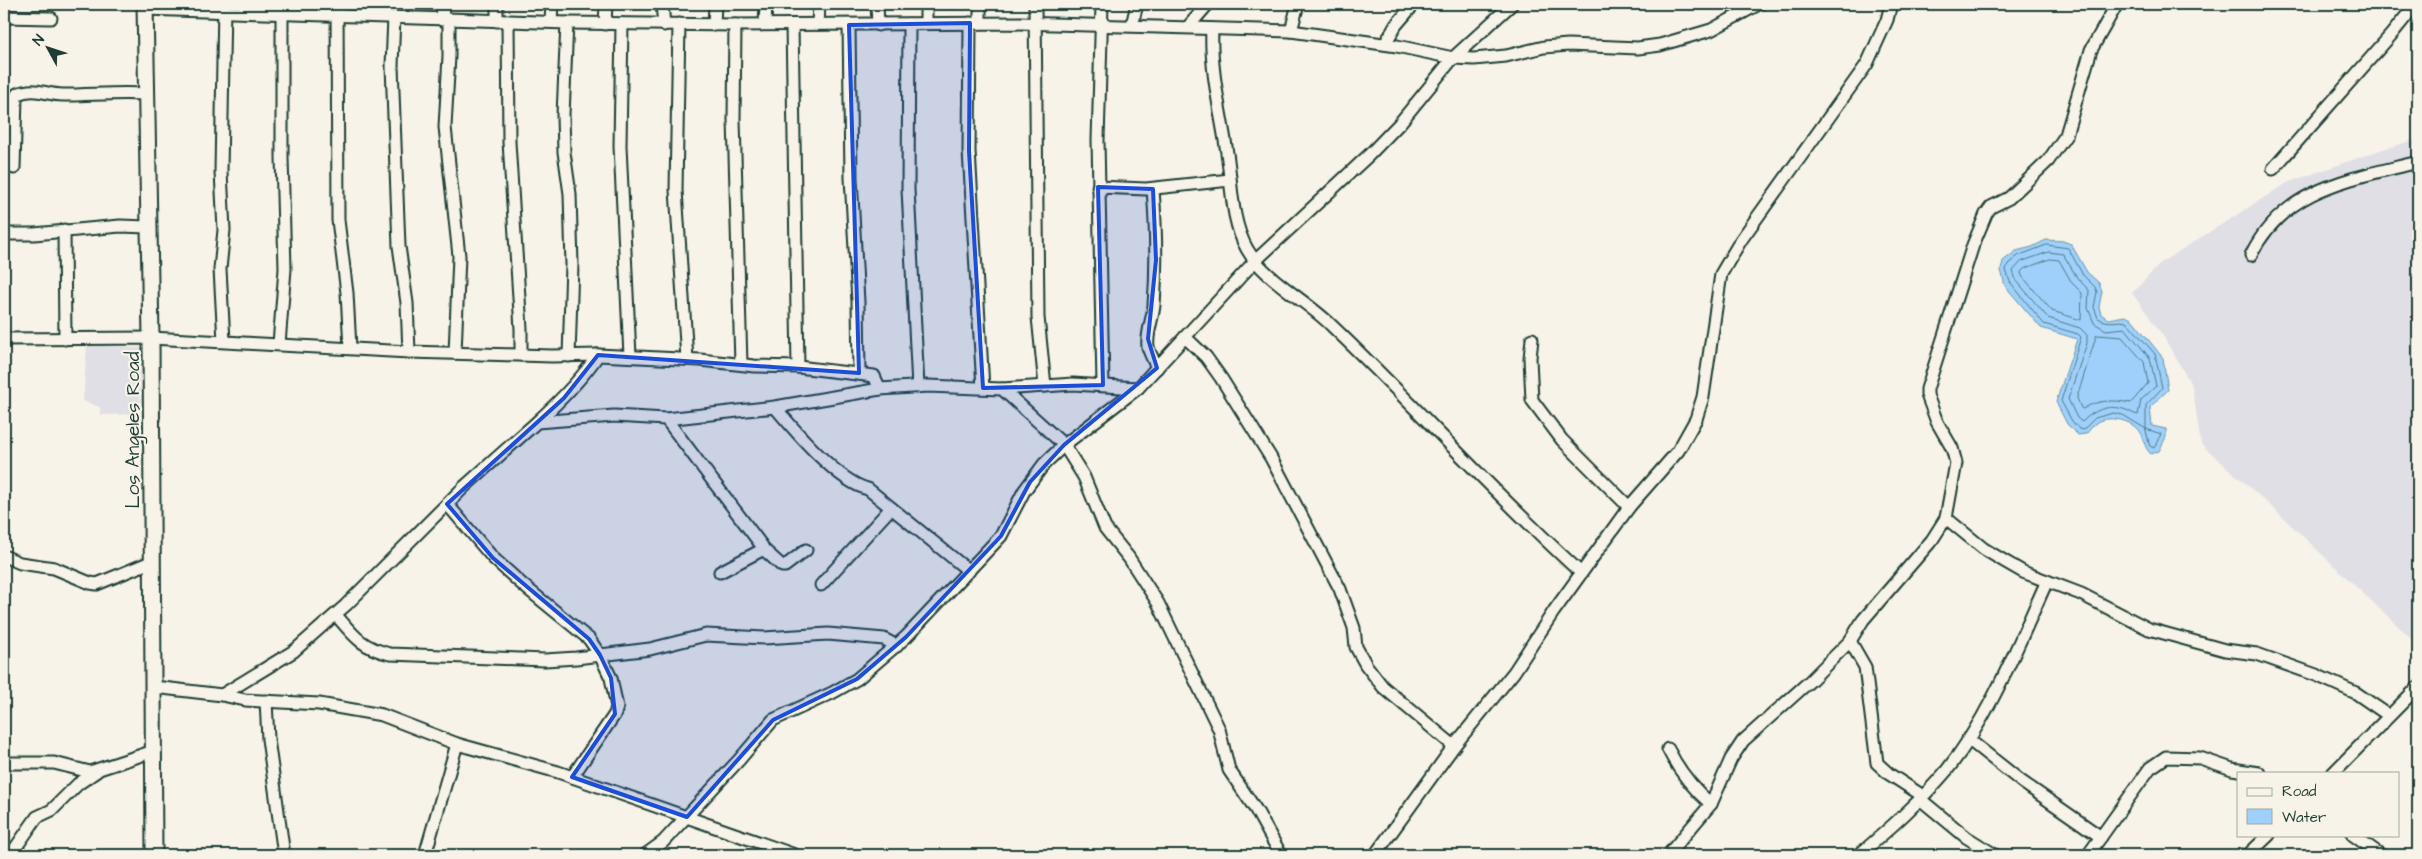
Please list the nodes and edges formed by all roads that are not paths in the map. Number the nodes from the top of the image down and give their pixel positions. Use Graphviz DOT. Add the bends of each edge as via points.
graph roads {
  1 [pos="388,4"];
  2 [pos="443,4"];
  3 [pos="498,4"];
  4 [pos="552,4"];
  5 [pos="606,4"];
  6 [pos="662,4"];
  7 [pos="715,4"];
  8 [pos="766,4"];
  9 [pos="819,4"];
  10 [pos="877,4"];
  11 [pos="926,4"];
  12 [pos="980,4"];
  13 [pos="1035,4"];
  14 [pos="1102,4"];
  15 [pos="1137,4"];
  16 [pos="1208,4"];
  17 [pos="1298,4"];
  18 [pos="1414,4"];
  19 [pos="1512,4"];
  20 [pos="1759,4"];
  21 [pos="1891,4"];
  22 [pos="2116,4"];
  23 [pos="2416,4"];
  24 [pos="144,6"];
  25 [pos="224,8"];
  26 [pos="282,8"];
  27 [pos="337,9"];
  28 [pos="4,17"];
  29 [pos="391,17"];
  30 [pos="51,18"];
  31 [pos="445,20"];
  32 [pos="502,21"];
  33 [pos="551,22"];
  34 [pos="566,23"];
  35 [pos="975,23"];
  36 [pos="605,24"];
  37 [pos="622,24"];
  38 [pos="679,24"];
  39 [pos="765,24"];
  40 [pos="818,24"];
  41 [pos="909,24"];
  42 [pos="926,24"];
  43 [pos="1034,24"];
  44 [pos="1101,24"];
  45 [pos="664,25"];
  46 [pos="714,25"];
  47 [pos="735,25"];
  48 [pos="792,25"];
  49 [pos="849,25"];
  50 [pos="878,25"];
  51 [pos="1132,25"];
  52 [pos="1188,27"];
  53 [pos="1212,29"];
  54 [pos="1291,31"];
  55 [pos="1385,44"];
  56 [pos="1454,58"];
  57 [pos="146,94"];
  58 [pos="2418,162"];
  59 [pos="14,168"];
  60 [pos="2273,169"];
  61 [pos="1230,180"];
  62 [pos="1098,187"];
  63 [pos="1153,189"];
  64 [pos="148,227"];
  65 [pos="64,230"];
  66 [pos="4,234"];
  67 [pos="2251,255"];
  68 [pos="1254,262"];
  69 [pos="1185,337"];
  70 [pos="151,338"];
  71 [pos="4,339"];
  72 [pos="65,339"];
  73 [pos="1532,339"];
  74 [pos="224,340"];
  75 [pos="279,344"];
  76 [pos="350,348"];
  77 [pos="409,352"];
  78 [pos="455,353"];
  79 [pos="521,355"];
  80 [pos="598,355"];
  81 [pos="569,356"];
  82 [pos="630,356"];
  83 [pos="687,359"];
  84 [pos="741,364"];
  85 [pos="798,367"];
  86 [pos="1157,368"];
  87 [pos="859,373"];
  88 [pos="1103,385"];
  89 [pos="1045,386"];
  90 [pos="918,387"];
  91 [pos="983,388"];
  92 [pos="1138,388"];
  93 [pos="880,389"];
  94 [pos="1002,389"];
  95 [pos="775,407"];
  96 [pos="666,419"];
  97 [pos="537,422"];
  98 [pos="1064,445"];
  99 [pos="447,504"];
  100 [pos="1629,507"];
  101 [pos="891,508"];
  102 [pos="1946,518"];
  103 [pos="762,548"];
  104 [pos="806,550"];
  105 [pos="4,556"];
  106 [pos="153,561"];
  107 [pos="969,571"];
  108 [pos="720,572"];
  109 [pos="1581,573"];
  110 [pos="2047,581"];
  111 [pos="821,585"];
  112 [pos="336,615"];
  113 [pos="1850,641"];
  114 [pos="897,646"];
  115 [pos="600,655"];
  116 [pos="154,687"];
  117 [pos="2418,687"];
  118 [pos="222,695"];
  119 [pos="266,701"];
  120 [pos="2388,716"];
  121 [pos="1968,739"];
  122 [pos="457,744"];
  123 [pos="1454,746"];
  124 [pos="1668,748"];
  125 [pos="154,751"];
  126 [pos="4,763"];
  127 [pos="97,771"];
  128 [pos="2252,772"];
  129 [pos="2334,772"];
  130 [pos="572,777"];
  131 [pos="1921,798"];
  132 [pos="1711,804"];
  133 [pos="687,817"];
  134 [pos="2268,836"];
  135 [pos="2354,836"];
  136 [pos="2100,837"];
  137 [pos="4,854"];
  138 [pos="154,855"];
  139 [pos="284,855"];
  140 [pos="425,855"];
  141 [pos="645,855"];
  142 [pos="795,855"];
  143 [pos="1281,855"];
  144 [pos="1376,855"];
  145 [pos="1668,855"];
  146 [pos="1859,855"];
  147 [pos="1995,855"];
  148 [pos="2088,855"];
  149 [pos="2248,855"];
  150 [pos="2381,855"];
  1 -- 29 [label="street"];
  2 -- 31 [label="street"];
  3 -- 32 [label="street"];
  4 -- 33 [label="street"];
  5 -- 36 [label="street"];
  6 -- 45 [label="street"];
  7 -- 46 [label="street"];
  8 -- 39 [label="street"];
  9 -- 40 [label="street"];
  10 -- 50 [label="street"];
  11 -- 42 [label="street"];
  12 -- 35 [label="street"];
  13 -- 43 [label="street"];
  14 -- 44 [label="street"];
  15 -- 51 [label="street"];
  16 -- 52 [label="street"];
  17 -- 54 [label="street"];
  18 -- 55 [label="street"];
  19 -- 56 [label="street"];
  20 -- 56 [label="street" via="1711,30 1660,45 1638,48 1568,45 1506,56"];
  21 -- 100 [label="street" via="1888,20 1867,64 1741,240 1721,274 1707,375 1696,419 1678,451"];
  22 -- 102 [label="street" via="2091,50 2060,146 2009,198 1988,210 1973,245 1927,395 1956,463"];
  23 -- 60 [label="street"];
  24 -- 25 [label="street"];
  24 -- 57 [label="main road, Los Angeles Road"];
  25 -- 26 [label="street"];
  25 -- 74 [label="street" via="221,172 224,230 220,269"];
  26 -- 27 [label="street"];
  26 -- 75 [label="street" via="285,269"];
  27 -- 29 [label="street"];
  27 -- 76 [label="street" via="338,220"];
  28 -- 30 [label="street"];
  29 -- 31 [label="street"];
  29 -- 77 [label="street" via="399,246 407,303"];
  31 -- 32 [label="street"];
  31 -- 78 [label="street" via="444,127 458,256"];
  32 -- 33 [label="street"];
  32 -- 79 [label="street"];
  33 -- 34 [label="street"];
  34 -- 36 [label="street"];
  34 -- 81 [label="street" via="563,110 572,265"];
  35 -- 42 [label="street"];
  35 -- 43 [label="street"];
  35 -- 91 [label="street" via="969,151"];
  36 -- 37 [label="street"];
  37 -- 45 [label="street"];
  37 -- 82 [label="street" via="620,146"];
  38 -- 45 [label="street"];
  38 -- 46 [label="street"];
  38 -- 83 [label="street" via="676,190"];
  39 -- 47 [label="street"];
  39 -- 48 [label="street"];
  40 -- 48 [label="street"];
  40 -- 49 [label="street"];
  41 -- 42 [label="street"];
  41 -- 50 [label="street"];
  41 -- 90 [label="street" via="908,189"];
  43 -- 44 [label="street"];
  43 -- 89 [label="street" via="1038,317"];
  44 -- 51 [label="street"];
  44 -- 62 [label="street"];
  46 -- 47 [label="street"];
  47 -- 84 [label="street" via="734,120"];
  48 -- 85 [label="street"];
  49 -- 50 [label="street"];
  49 -- 87 [label="street"];
  51 -- 52 [label="street"];
  52 -- 53 [label="street"];
  53 -- 54 [label="street"];
  53 -- 61 [label="street" via="1213,63"];
  54 -- 55 [label="street"];
  55 -- 56 [label="street"];
  56 -- 68 [label="street" via="1370,155"];
  57 -- 59 [label="street" via="60,95 32,89 17,94"];
  57 -- 64 [label="main road, Los Angeles Road"];
  58 -- 67 [label="street" via="2315,191 2277,216 2260,236"];
  61 -- 63 [label="street"];
  61 -- 68 [label="street" via="1240,233"];
  62 -- 63 [label="street"];
  62 -- 88 [label="street"];
  63 -- 86 [label="street" via="1156,267 1148,347"];
  64 -- 65 [label="street"];
  64 -- 70 [label="main road, Los Angeles Road"];
  65 -- 66 [label="street"];
  65 -- 72 [label="street"];
  68 -- 69 [label="street"];
  68 -- 109 [label="street" via="1327,320 1450,441 1534,530"];
  69 -- 86 [label="street"];
  69 -- 123 [label="street" via="1206,357 1221,378 1276,466 1340,588 1354,628 1356,647 1366,665 1383,687"];
  70 -- 72 [label="street"];
  70 -- 74 [label="street"];
  70 -- 106 [label="main road, Los Angeles Road"];
  71 -- 72 [label="street"];
  73 -- 100 [label="street" via="1532,400 1562,440"];
  74 -- 75 [label="street"];
  75 -- 76 [label="street"];
  76 -- 77 [label="street"];
  77 -- 78 [label="street"];
  78 -- 79 [label="street"];
  79 -- 81 [label="street"];
  80 -- 81 [label="street"];
  80 -- 82 [label="street"];
  80 -- 97 [label="street" via="570,392"];
  82 -- 83 [label="street"];
  83 -- 84 [label="street"];
  84 -- 85 [label="street"];
  85 -- 87 [label="street"];
  86 -- 92 [label="street"];
  87 -- 93 [label="street" via="874,376"];
  88 -- 89 [label="street"];
  88 -- 92 [label="street"];
  89 -- 94 [label="street"];
  90 -- 91 [label="street"];
  90 -- 93 [label="street"];
  91 -- 94 [label="street"];
  92 -- 98 [label="street"];
  93 -- 95 [label="street"];
  94 -- 98 [label="street"];
  95 -- 96 [label="street"];
  95 -- 101 [label="street" via="840,475 868,489"];
  96 -- 97 [label="street" via="614,416"];
  96 -- 103 [label="street"];
  97 -- 99 [label="street"];
  98 -- 107 [label="street" via="1030,482 1001,536"];
  98 -- 143 [label="street" via="1084,478 1105,528 1130,558 1158,603 1219,729 1229,770"];
  99 -- 112 [label="street"];
  99 -- 115 [label="street" via="493,558 589,639"];
  100 -- 109 [label="street"];
  101 -- 107 [label="street"];
  101 -- 111 [label="street"];
  102 -- 110 [label="street" via="1990,553"];
  102 -- 113 [label="street"];
  103 -- 104 [label="street" via="782,566"];
  103 -- 108 [label="street"];
  105 -- 106 [label="street" via="20,563 54,568 97,584"];
  106 -- 116 [label="main road, Los Angeles Road"];
  107 -- 114 [label="street"];
  109 -- 123 [label="street" via="1514,672"];
  110 -- 120 [label="street" via="2082,594 2149,630 2225,650 2256,654 2316,675 2356,692"];
  110 -- 121 [label="street" via="2008,666"];
  112 -- 115 [label="street" via="359,642 372,650 390,654 545,660"];
  112 -- 118 [label="street" via="294,651"];
  113 -- 131 [label="street" via="1865,667 1877,763"];
  113 -- 132 [label="street" via="1810,682 1742,741"];
  114 -- 115 [label="street" via="884,639 828,634 764,638 706,635 650,650"];
  114 -- 133 [label="street" via="857,679 774,720"];
  115 -- 130 [label="street" via="617,707"];
  116 -- 118 [label="street"];
  116 -- 125 [label="main road, Los Angeles Road"];
  117 -- 120 [label="street"];
  118 -- 119 [label="street"];
  119 -- 122 [label="street" via="319,704 382,715"];
  119 -- 139 [label="street"];
  120 -- 129 [label="street"];
  121 -- 131 [label="street"];
  121 -- 136 [label="street"];
  122 -- 130 [label="street"];
  122 -- 140 [label="street"];
  123 -- 144 [label="street"];
  124 -- 132 [label="street" via="1682,774"];
  125 -- 127 [label="street"];
  125 -- 138 [label="main road, Los Angeles Road"];
  126 -- 127 [label="street" via="54,763"];
  127 -- 137 [label="street" via="52,810 37,817 14,850"];
  128 -- 136 [label="street" via="2200,758 2166,757 2150,768"];
  130 -- 133 [label="street"];
  131 -- 146 [label="street"];
  131 -- 147 [label="street" via="1951,826"];
  132 -- 145 [label="street"];
  133 -- 141 [label="street"];
  133 -- 142 [label="street"];
  134 -- 149 [label="street"];
  135 -- 150 [label="street"];
  136 -- 148 [label="street"];
}
